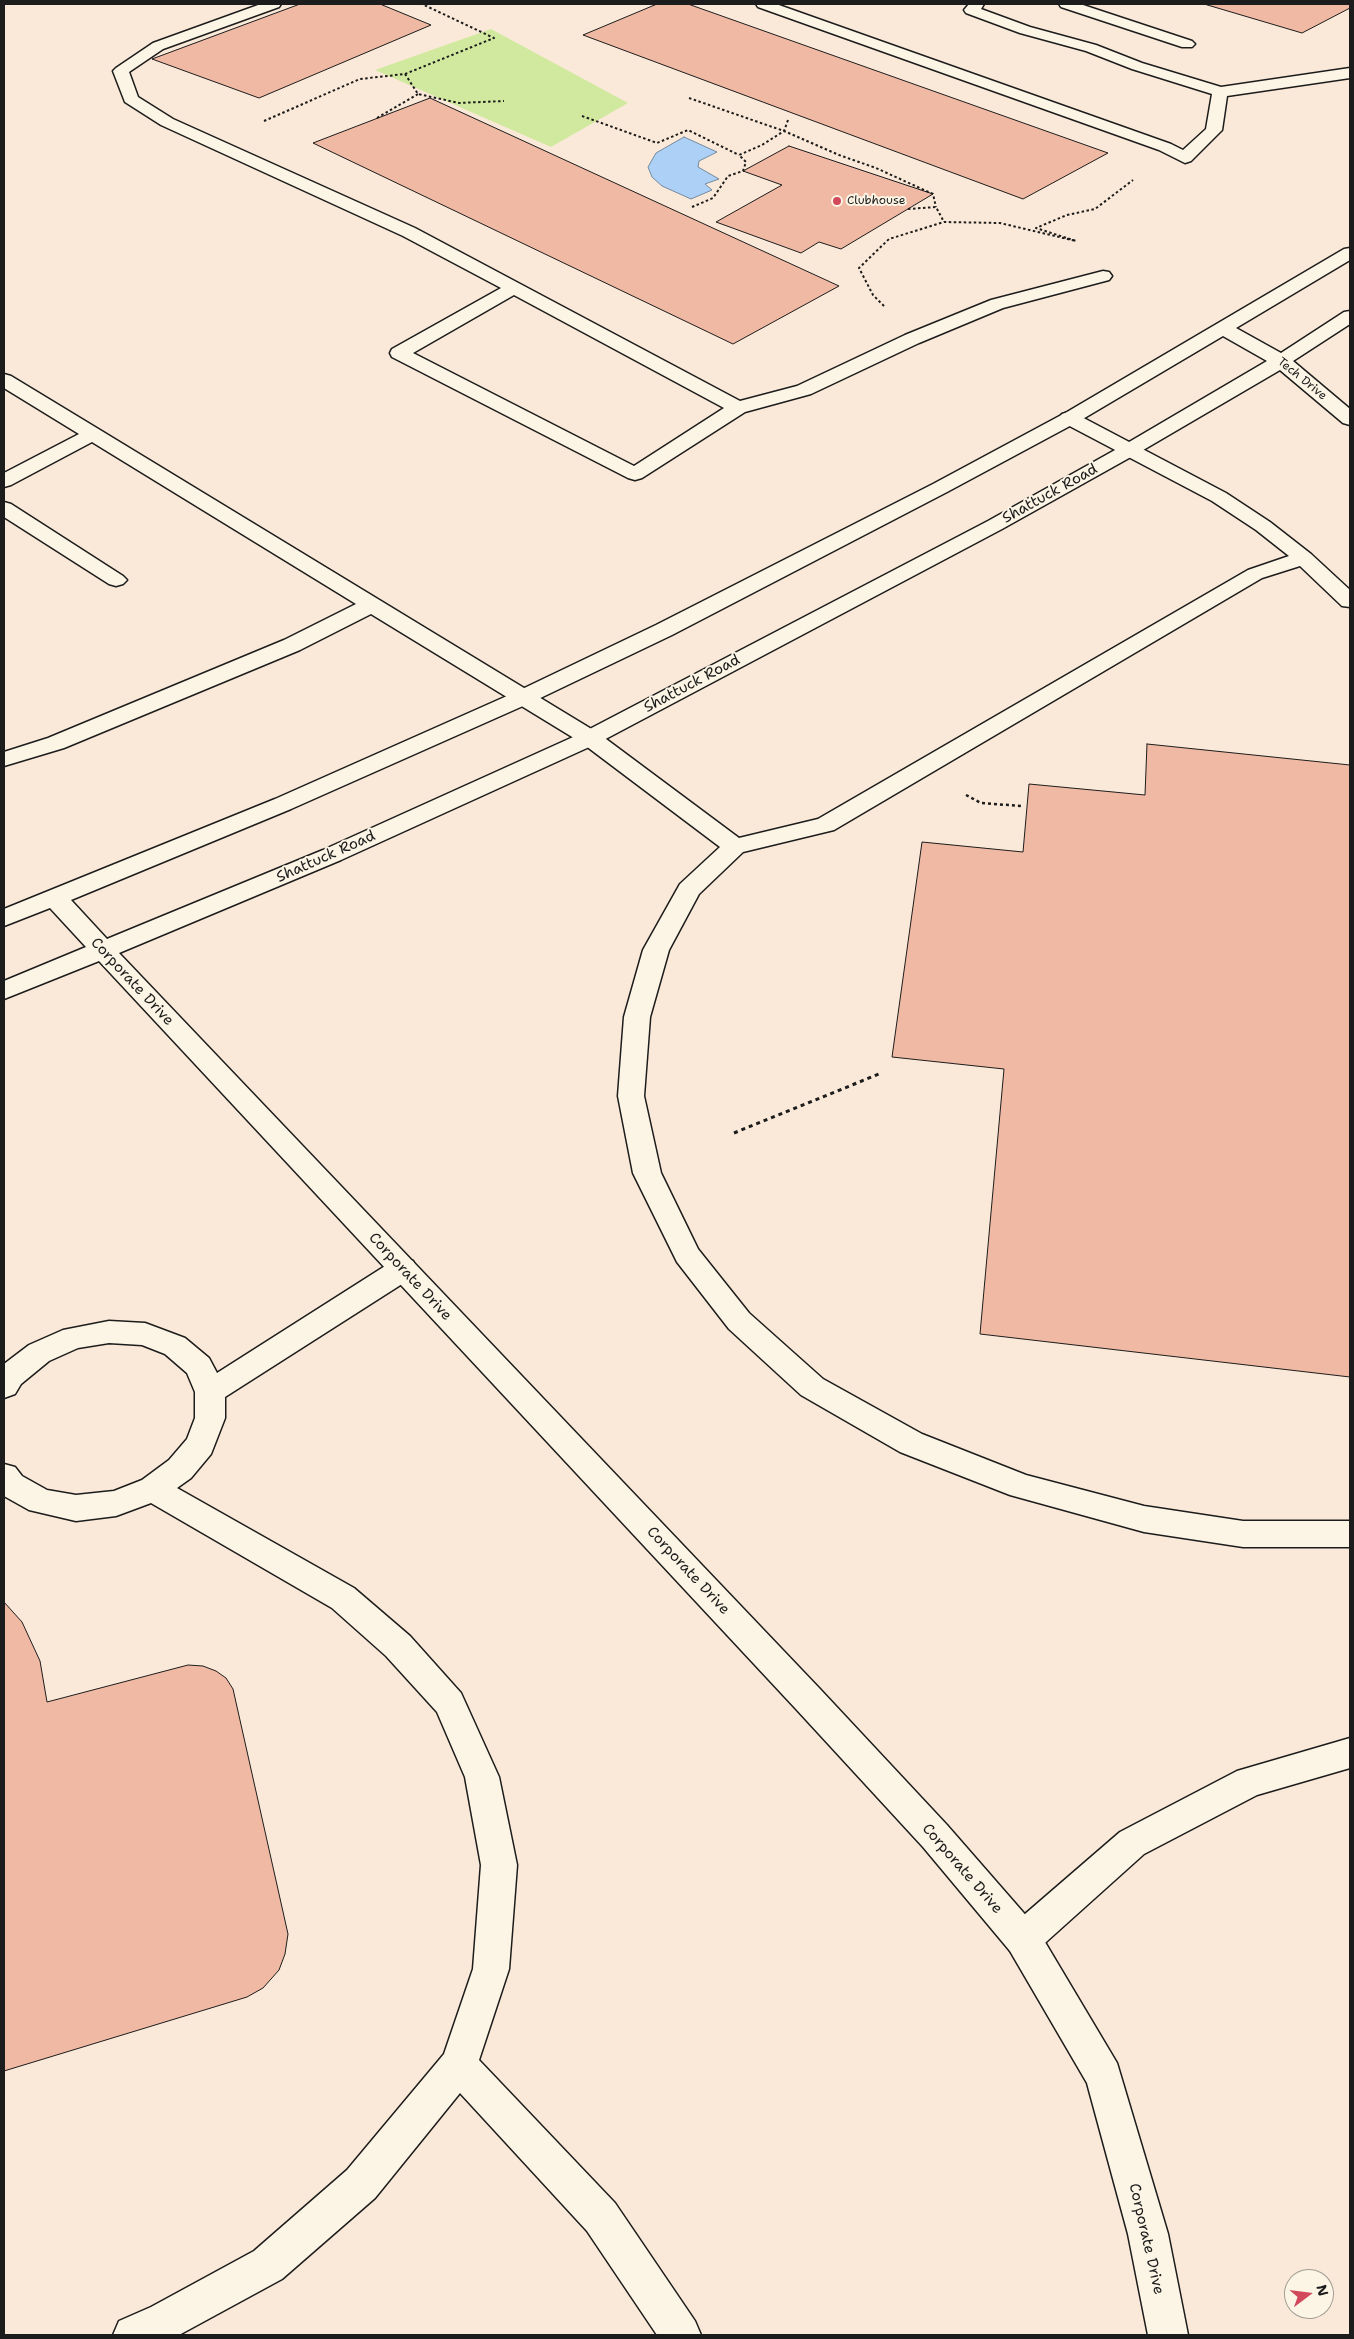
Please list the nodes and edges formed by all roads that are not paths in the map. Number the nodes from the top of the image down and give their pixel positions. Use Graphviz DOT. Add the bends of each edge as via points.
graph roads {
  1 [pos="274,4"];
  2 [pos="977,4"];
  3 [pos="1066,4"];
  4 [pos="775,5"];
  5 [pos="1187,44"];
  6 [pos="1350,73"];
  7 [pos="1220,92"];
  8 [pos="1350,253"];
  9 [pos="1103,276"];
  10 [pos="514,288"];
  11 [pos="1350,316"];
  12 [pos="1224,329"];
  13 [pos="1281,361"];
  14 [pos="4,380"];
  15 [pos="738,408"];
  16 [pos="1069,418"];
  17 [pos="1350,419"];
  18 [pos="93,434"];
  19 [pos="1131,449"];
  20 [pos="4,481"];
  21 [pos="4,508"];
  22 [pos="1304,558"];
  23 [pos="116,580"];
  24 [pos="1350,601"];
  25 [pos="372,605"];
  26 [pos="524,697"];
  27 [pos="590,738"];
  28 [pos="4,760"];
  29 [pos="735,846"];
  30 [pos="54,898"];
  31 [pos="4,918"];
  32 [pos="103,952"];
  33 [pos="4,992"];
  34 [pos="403,1269"];
  35 [pos="4,1386"];
  36 [pos="210,1392"];
  37 [pos="4,1476"];
  38 [pos="153,1489"];
  39 [pos="1350,1534"];
  40 [pos="1350,1752"];
  41 [pos="1023,1939"];
  42 [pos="459,2064"];
  43 [pos="133,2335"];
  44 [pos="681,2335"];
  45 [pos="1168,2335"];
  1 -- 10 [label="street" via="158,46 121,72 131,99 167,122 409,232"];
  2 -- 7 [label="street" via="971,10"];
  3 -- 5 [label="street"];
  4 -- 7 [label="street" via="1165,147 1185,158 1214,130"];
  6 -- 7 [label="street"];
  8 -- 12 [label="street"];
  9 -- 15 [label="street" via="997,304 912,339 804,390"];
  10 -- 15 [label="street"];
  10 -- 15 [label="street" via="399,353 635,474"];
  11 -- 13 [label="street, Shattuck Road"];
  12 -- 13 [label="street, Tech Drive"];
  12 -- 16 [label="street"];
  13 -- 17 [label="street, Tech Drive"];
  13 -- 19 [label="street, Shattuck Road"];
  14 -- 18 [label="street"];
  16 -- 19 [label="street"];
  16 -- 26 [label="street" via="664,630"];
  18 -- 20 [label="street"];
  18 -- 25 [label="street"];
  19 -- 22 [label="street" via="1263,526"];
  19 -- 27 [label="street, Shattuck Road" via="995,525"];
  21 -- 23 [label="street"];
  22 -- 24 [label="street"];
  22 -- 29 [label="street" via="1255,574 826,825"];
  25 -- 26 [label="street"];
  25 -- 28 [label="street" via="292,645 56,743"];
  26 -- 27 [label="street"];
  26 -- 30 [label="street" via="283,804"];
  27 -- 29 [label="street"];
  27 -- 32 [label="street, Shattuck Road" via="332,855"];
  29 -- 39 [label="street" via="689,890 656,950 637,1017 631,1096 647,1173 687,1255 739,1321 812,1387 911,1443 1021,1486 1144,1519 1243,1534"];
  30 -- 31 [label="street"];
  30 -- 32 [label="street, Corporate Drive"];
  32 -- 33 [label="street, Shattuck Road"];
  32 -- 34 [label="street, Corporate Drive"];
  34 -- 36 [label="street"];
  34 -- 41 [label="street, Corporate Drive" via="922,1822"];
  35 -- 36 [label="street" via="10,1376 39,1353 73,1338 109,1332 145,1334 175,1346 198,1366"];
  36 -- 38 [label="street" via="210,1418 200,1445 180,1469"];
  37 -- 38 [label="street" via="11,1485 40,1501 76,1508 116,1503"];
  38 -- 42 [label="street" via="343,1598 398,1646 448,1703 482,1777 499,1865 491,1969"];
  40 -- 41 [label="street" via="1249,1782 1132,1843"];
  41 -- 45 [label="street, Corporate Drive" via="1104,2076 1148,2234"];
  42 -- 43 [label="street" via="361,2184 268,2264 165,2321"];
  42 -- 44 [label="street" via="601,2217"];
}
